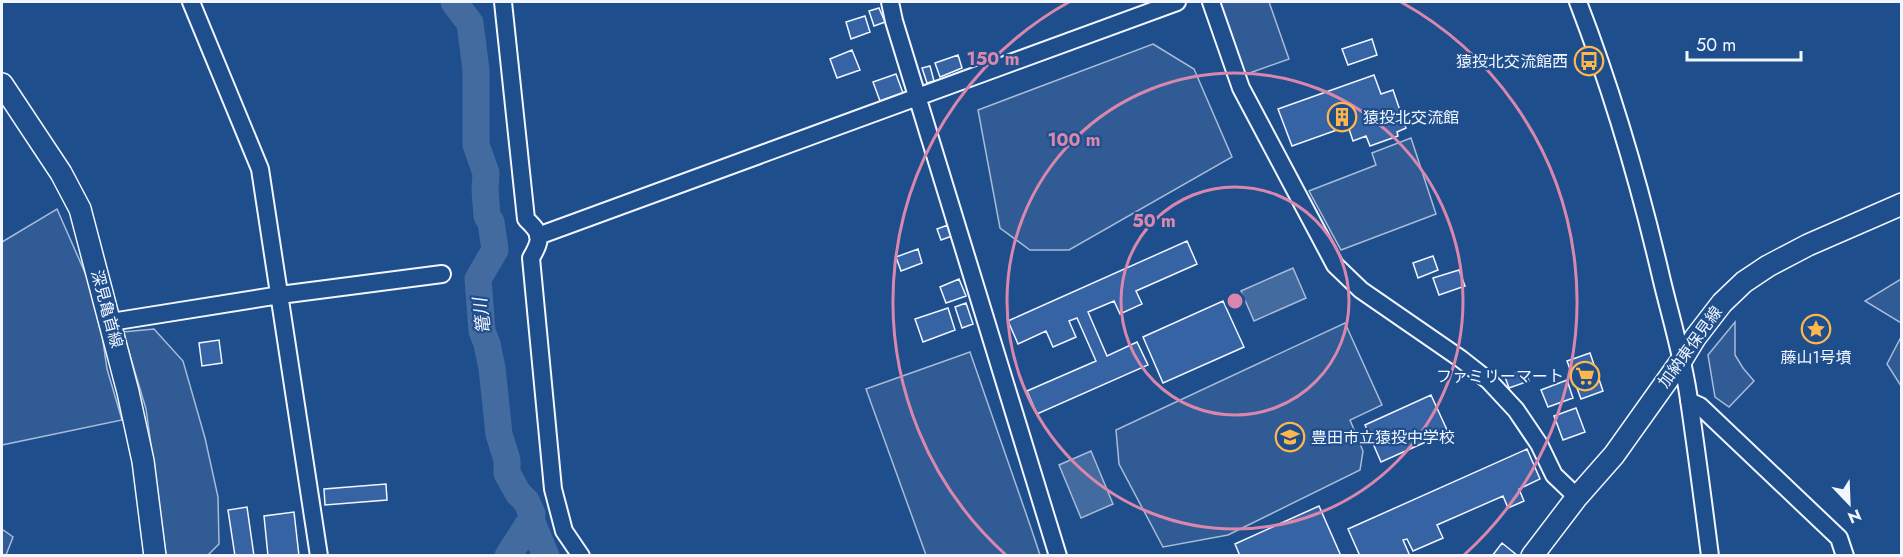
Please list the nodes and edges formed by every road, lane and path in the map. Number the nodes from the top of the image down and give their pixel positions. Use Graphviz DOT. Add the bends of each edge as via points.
graph roads {
  1 [pos="191,2"];
  2 [pos="503,2"];
  3 [pos="890,2"];
  4 [pos="1176,2"];
  5 [pos="1211,2"];
  6 [pos="1578,2"];
  7 [pos="2,84"];
  8 [pos="917,97"];
  9 [pos="1902,204"];
  10 [pos="538,236"];
  11 [pos="442,274"];
  12 [pos="280,295"];
  13 [pos="111,322"];
  14 [pos="1681,362"];
  15 [pos="1689,401"];
  16 [pos="1577,497"];
  17 [pos="155,555"];
  18 [pos="319,555"];
  19 [pos="581,555"];
  20 [pos="1058,555"];
  21 [pos="1532,555"];
  22 [pos="1710,555"];
  23 [pos="1845,555"];
  1 -- 12 [label="street" via="260,169"];
  2 -- 10 [label="street" via="526,219"];
  3 -- 8 [label="street"];
  4 -- 8 [label="street"];
  5 -- 16 [label="street" via="1241,88 1335,265 1361,290 1489,381 1516,410 1554,475"];
  6 -- 14 [label="street" via="1637,181"];
  7 -- 13 [label="main road, 深見亀首線" via="80,209"];
  8 -- 10 [label="street"];
  8 -- 20 [label="street"];
  9 -- 14 [label="main road, 加納東保見線" via="1808,245 1744,282 1722,303"];
  10 -- 19 [label="street" via="531,258 553,489 564,531"];
  11 -- 12 [label="street"];
  12 -- 13 [label="street"];
  12 -- 18 [label="street"];
  13 -- 17 [label="main road, 深見亀首線" via="143,461"];
  14 -- 15 [label="street"];
  14 -- 16 [label="main road, 加納東保見線" via="1614,455"];
  15 -- 22 [label="street"];
  15 -- 23 [label="street" via="1700,406 1818,516 1839,538"];
  16 -- 21 [label="main road, 加納東保見線"];
}
